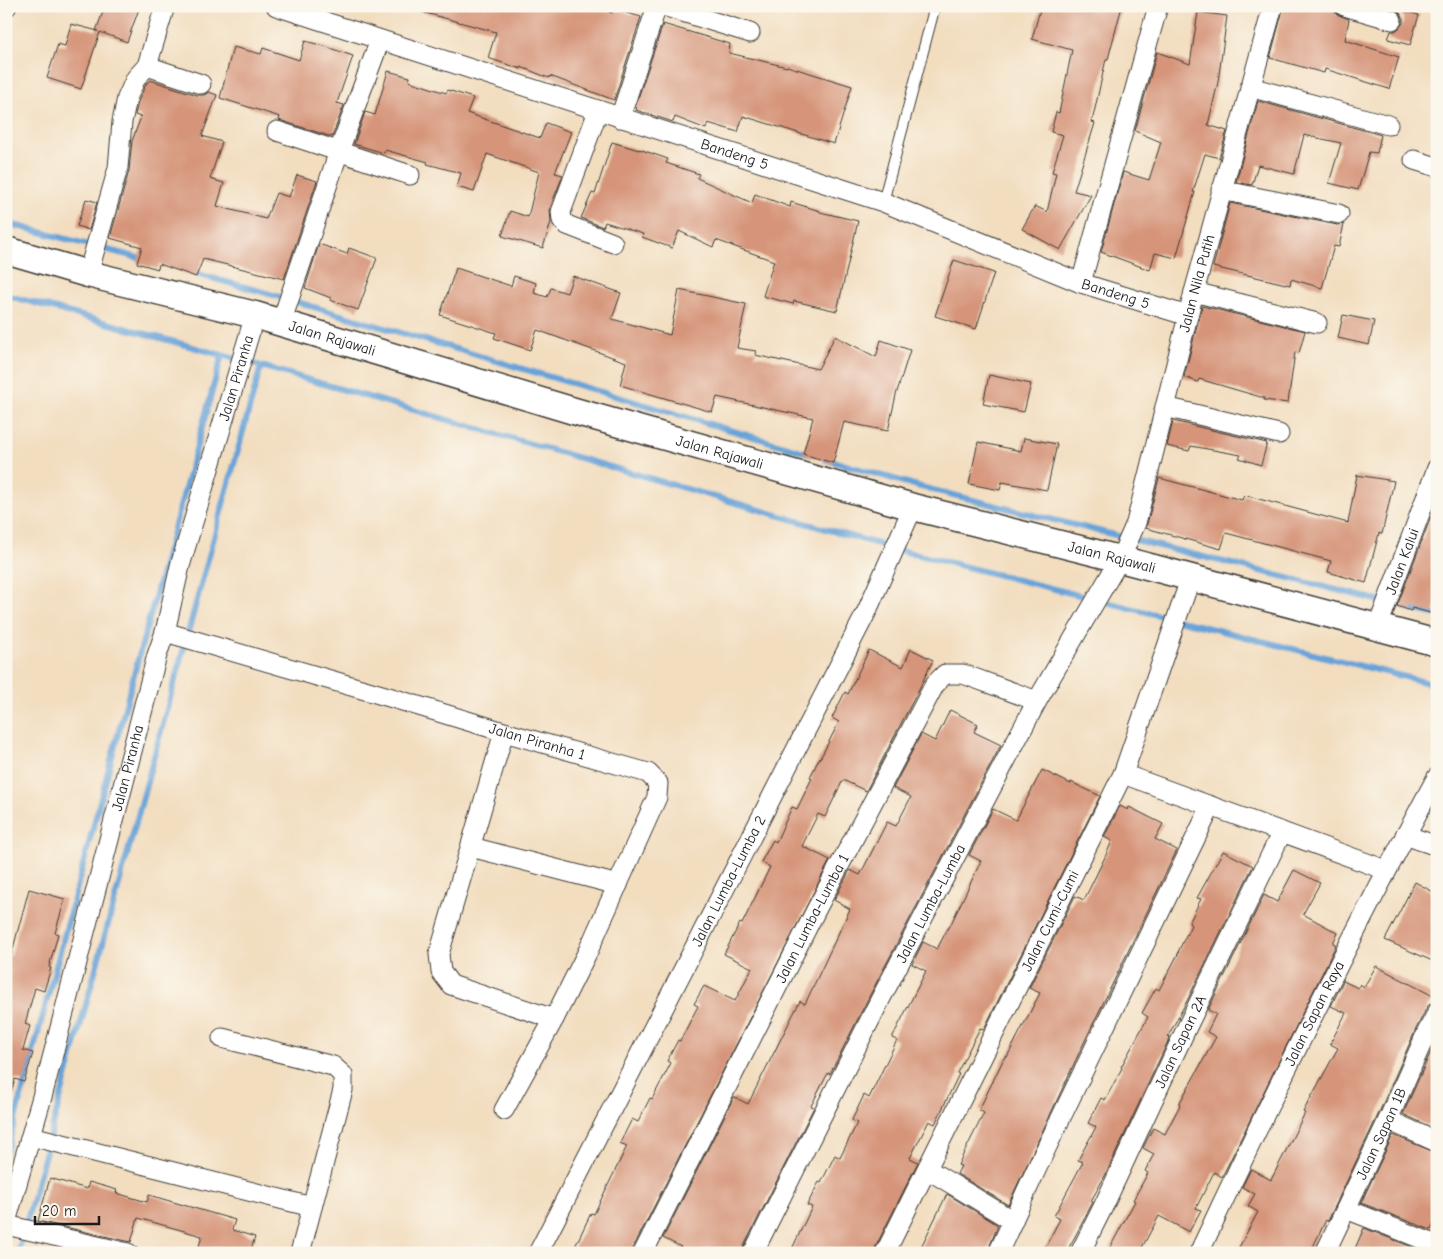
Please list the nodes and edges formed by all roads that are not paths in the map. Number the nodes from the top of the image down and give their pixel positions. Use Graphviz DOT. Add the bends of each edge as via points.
graph roads {
  1 [pos="165,6"];
  2 [pos="276,6"];
  3 [pos="657,6"];
  4 [pos="663,6"];
  5 [pos="936,6"];
  6 [pos="1158,6"];
  7 [pos="1273,6"];
  8 [pos="1344,6"];
  9 [pos="1392,20"];
  10 [pos="750,33"];
  11 [pos="380,40"];
  12 [pos="146,66"];
  13 [pos="201,84"];
  14 [pos="1250,87"];
  15 [pos="598,111"];
  16 [pos="620,118"];
  17 [pos="1388,125"];
  18 [pos="277,131"];
  19 [pos="339,151"];
  20 [pos="1414,160"];
  21 [pos="1437,167"];
  22 [pos="410,176"];
  23 [pos="1221,190"];
  24 [pos="883,202"];
  25 [pos="1339,214"];
  26 [pos="613,243"];
  27 [pos="6,250"];
  28 [pos="88,274"];
  29 [pos="1081,283"];
  30 [pos="1194,292"];
  31 [pos="255,315"];
  32 [pos="1188,316"];
  33 [pos="281,323"];
  34 [pos="1317,323"];
  35 [pos="1164,407"];
  36 [pos="1279,434"];
  37 [pos="1437,468"];
  38 [pos="913,507"];
  39 [pos="1120,559"];
  40 [pos="1191,578"];
  41 [pos="1378,626"];
  42 [pos="165,632"];
  43 [pos="1437,643"];
  44 [pos="1037,701"];
  45 [pos="504,732"];
  46 [pos="1122,774"];
  47 [pos="1437,777"];
  48 [pos="1211,806"];
  49 [pos="1282,832"];
  50 [pos="1406,835"];
  51 [pos="471,846"];
  52 [pos="1437,846"];
  53 [pos="1386,870"];
  54 [pos="618,885"];
  55 [pos="1437,1014"];
  56 [pos="554,1019"];
  57 [pos="1431,1036"];
  58 [pos="222,1038"];
  59 [pos="504,1110"];
  60 [pos="1388,1120"];
  61 [pos="31,1136"];
  62 [pos="1437,1142"];
  63 [pos="927,1169"];
  64 [pos="312,1207"];
  65 [pos="1346,1209"];
  66 [pos="1014,1221"];
  67 [pos="6,1223"];
  68 [pos="1437,1245"];
  69 [pos="128,1253"];
  70 [pos="300,1253"];
  71 [pos="538,1253"];
  72 [pos="643,1253"];
  73 [pos="753,1253"];
  74 [pos="885,1253"];
  75 [pos="998,1253"];
  76 [pos="1080,1253"];
  77 [pos="1199,1253"];
  78 [pos="1325,1253"];
  1 -- 12 [label="street"];
  2 -- 11 [label="street, Bandeng 5"];
  3 -- 16 [label="street"];
  4 -- 10 [label="street"];
  5 -- 24 [label="lane"];
  6 -- 29 [label="street"];
  7 -- 14 [label="street, Jalan Nila Putih"];
  8 -- 9 [label="street"];
  11 -- 15 [label="street, Bandeng 5"];
  11 -- 19 [label="street"];
  12 -- 13 [label="street"];
  12 -- 28 [label="street" via="127,98 118,168"];
  14 -- 17 [label="street"];
  14 -- 23 [label="street, Jalan Nila Putih"];
  15 -- 16 [label="street, Bandeng 5"];
  15 -- 26 [label="street" via="561,212 567,225"];
  16 -- 24 [label="street, Bandeng 5"];
  18 -- 19 [label="street"];
  19 -- 22 [label="street"];
  19 -- 33 [label="street"];
  20 -- 21 [label="street"];
  23 -- 25 [label="street"];
  23 -- 30 [label="street, Jalan Nila Putih"];
  24 -- 29 [label="street, Bandeng 5"];
  27 -- 28 [label="main road, Jalan Rajawali"];
  28 -- 31 [label="main road, Jalan Rajawali"];
  29 -- 32 [label="street, Bandeng 5"];
  30 -- 32 [label="street, Jalan Nila Putih"];
  30 -- 34 [label="street"];
  31 -- 33 [label="main road, Jalan Rajawali"];
  31 -- 42 [label="street, Jalan Piranha" via="180,566"];
  32 -- 35 [label="street, Jalan Nila Putih"];
  33 -- 38 [label="main road, Jalan Rajawali" via="574,411"];
  35 -- 36 [label="street"];
  35 -- 39 [label="street, Jalan Nila Putih" via="1136,524"];
  37 -- 41 [label="street, Jalan Kalui"];
  38 -- 39 [label="main road, Jalan Rajawali"];
  38 -- 71 [label="street, Jalan Lumba-Lumba 2" via="866,612"];
  39 -- 40 [label="main road, Jalan Rajawali"];
  39 -- 44 [label="street, Jalan Lumba-Lumba"];
  40 -- 41 [label="main road, Jalan Rajawali"];
  40 -- 46 [label="street, Jalan Cumi-Cumi"];
  41 -- 43 [label="main road, Jalan Rajawali"];
  42 -- 45 [label="street, Jalan Piranha 1"];
  42 -- 61 [label="street, Jalan Piranha"];
  44 -- 72 [label="street, Jalan Lumba-Lumba 1" via="963,674 945,674 935,684 816,910"];
  44 -- 73 [label="street, Jalan Lumba-Lumba" via="881,998"];
  45 -- 51 [label="street"];
  45 -- 54 [label="street, Jalan Piranha 1" via="648,773 658,783 657,797"];
  46 -- 48 [label="street"];
  46 -- 63 [label="street, Jalan Cumi-Cumi"];
  47 -- 50 [label="street, Jalan Sapan Raya"];
  48 -- 49 [label="street"];
  48 -- 66 [label="street"];
  49 -- 53 [label="street"];
  49 -- 76 [label="street, Jalan Sapan 2A"];
  50 -- 52 [label="street"];
  50 -- 53 [label="street, Jalan Sapan Raya"];
  51 -- 54 [label="street"];
  51 -- 56 [label="street" via="440,954 440,972 450,985"];
  53 -- 77 [label="street, Jalan Sapan Raya" via="1259,1124"];
  54 -- 56 [label="street, Jalan Piranha 1"];
  55 -- 57 [label="street, Jalan Sapan 1B"];
  56 -- 59 [label="street, Jalan Piranha 1"];
  57 -- 60 [label="street, Jalan Sapan 1B"];
  58 -- 64 [label="street" via="333,1066 343,1074 343,1090"];
  60 -- 62 [label="street"];
  60 -- 65 [label="street, Jalan Sapan 1B"];
  61 -- 64 [label="street"];
  61 -- 67 [label="street, Jalan Piranha"];
  63 -- 66 [label="street"];
  63 -- 74 [label="street, Jalan Cumi-Cumi"];
  64 -- 70 [label="street"];
  65 -- 68 [label="street"];
  65 -- 78 [label="street, Jalan Sapan 1B"];
  66 -- 75 [label="street"];
  67 -- 69 [label="street"];
}
